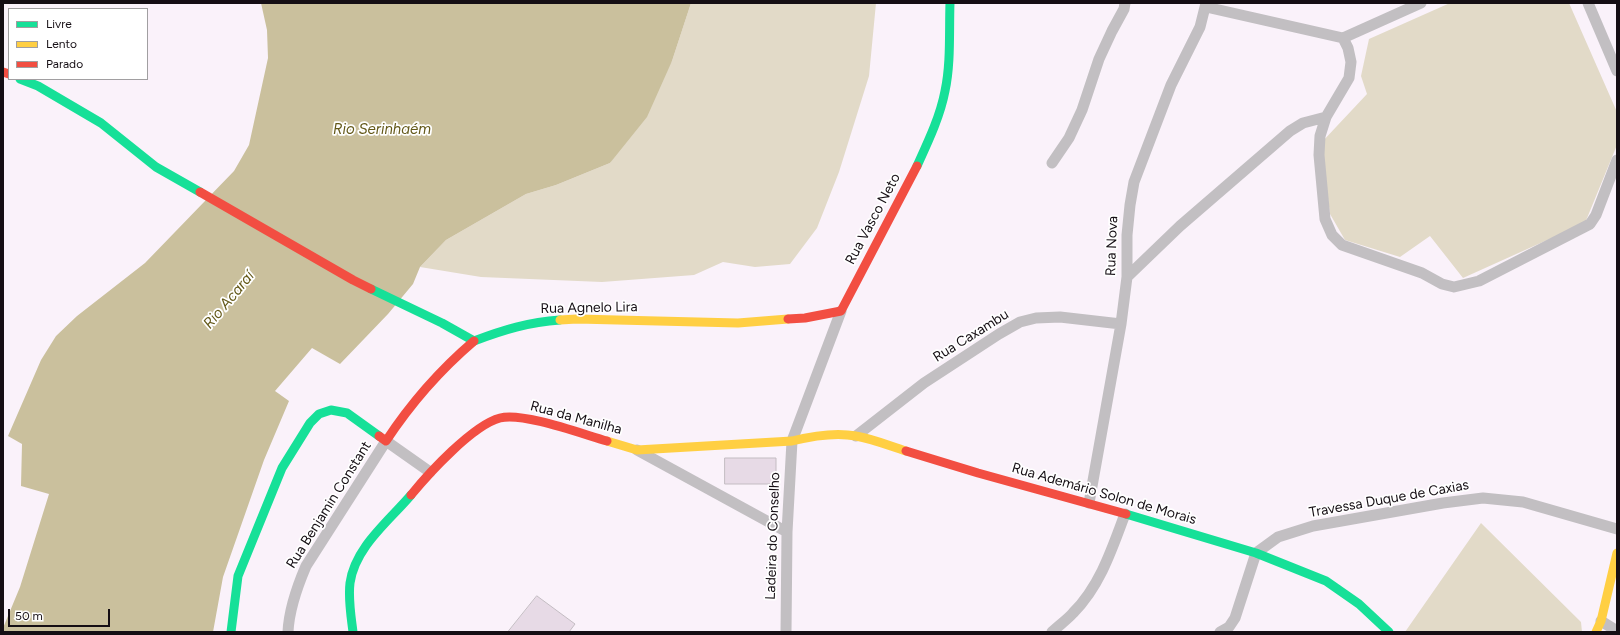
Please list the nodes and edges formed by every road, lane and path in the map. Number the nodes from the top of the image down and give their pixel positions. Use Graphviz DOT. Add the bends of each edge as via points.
graph roads {
  1 [pos="950,3"];
  2 [pos="1125,3"];
  3 [pos="1421,3"];
  4 [pos="1588,3"];
  5 [pos="1206,5"];
  6 [pos="1343,38"];
  7 [pos="1617,71"];
  8 [pos="23,80"];
  9 [pos="1326,117"];
  10 [pos="1617,160"];
  11 [pos="1052,163"];
  12 [pos="1127,277"];
  13 [pos="841,311"];
  14 [pos="1121,324"];
  15 [pos="474,341"];
  16 [pos="856,436"];
  17 [pos="386,441"];
  18 [pos="792,441"];
  19 [pos="637,450"];
  20 [pos="430,472"];
  21 [pos="1089,503"];
  22 [pos="1124,514"];
  23 [pos="1617,529"];
  24 [pos="787,532"];
  25 [pos="1256,553"];
  26 [pos="1617,553"];
  27 [pos="1601,621"];
  28 [pos="231,632"];
  29 [pos="288,632"];
  30 [pos="353,632"];
  31 [pos="786,632"];
  32 [pos="1054,632"];
  33 [pos="1220,632"];
  34 [pos="1389,632"];
  35 [pos="1596,632"];
  36 [pos="1617,632"];
  1 -- 13 [label="street, Rua Vasco Neto" via="949,58 944,92 934,125 918,165"];
  2 -- 11 [label="street" via="1099,59 1070,138"];
  3 -- 6 [label="street"];
  4 -- 7 [label="street"];
  5 -- 6 [label="street"];
  5 -- 12 [label="street, Rua Nova" via="1200,27 1171,85 1134,182 1127,235"];
  6 -- 9 [label="street" via="1351,62 1349,78"];
  8 -- 15 [label="street" via="38,86 101,123 156,167 353,280"];
  9 -- 10 [label="street" via="1320,136 1319,155 1325,219 1332,235 1342,245 1454,287 1479,281 1590,224 1596,215"];
  9 -- 12 [label="street" via="1303,123 1290,131 1180,226"];
  12 -- 14 [label="street, Rua Nova"];
  13 -- 15 [label="street, Rua Agnelo Lira" via="805,318 738,323 577,319 541,321 508,328"];
  13 -- 18 [label="street, Rua Vasco Neto"];
  14 -- 16 [label="street, Rua Caxambu" via="1060,317 1020,322 924,384"];
  14 -- 21 [label="street, Rua Nova"];
  15 -- 17 [label="street, Rua Agnelo Lira" via="452,359 397,423"];
  16 -- 18 [label="street, Rua Ademário Solon de Morais" via="830,435"];
  16 -- 21 [label="street, Rua Ademário Solon de Morais"];
  17 -- 20 [label="street"];
  17 -- 28 [label="street" via="347,413 331,410 319,414 310,422 282,468 238,576"];
  17 -- 29 [label="street, Rua Benjamin Constant" via="306,566 296,588"];
  18 -- 19 [label="street, Rua da Manilha"];
  18 -- 24 [label="street, Ladeira do Conselho"];
  19 -- 20 [label="street, Rua da Manilha" via="540,422 517,417 500,418 480,427"];
  19 -- 24 [label="street, Rua da Manilha"];
  20 -- 30 [label="street, Rua da Manilha" via="378,531 355,566 350,582 349,599"];
  21 -- 22 [label="street, Rua Ademário Solon de Morais"];
  22 -- 25 [label="street, Rua Ademário Solon de Morais"];
  22 -- 32 [label="street" via="1105,565 1089,594"];
  23 -- 25 [label="street, Travessa Duque de Caxias" via="1523,502 1484,498 1313,526 1278,537"];
  24 -- 31 [label="street, Ladeira do Conselho"];
  25 -- 33 [label="street" via="1234,618 1229,627"];
  25 -- 34 [label="street, Rua Ademário Solon de Morais" via="1326,581 1360,604"];
  26 -- 27 [label="street"];
  27 -- 35 [label="street"];
  27 -- 36 [label="street"];
}
